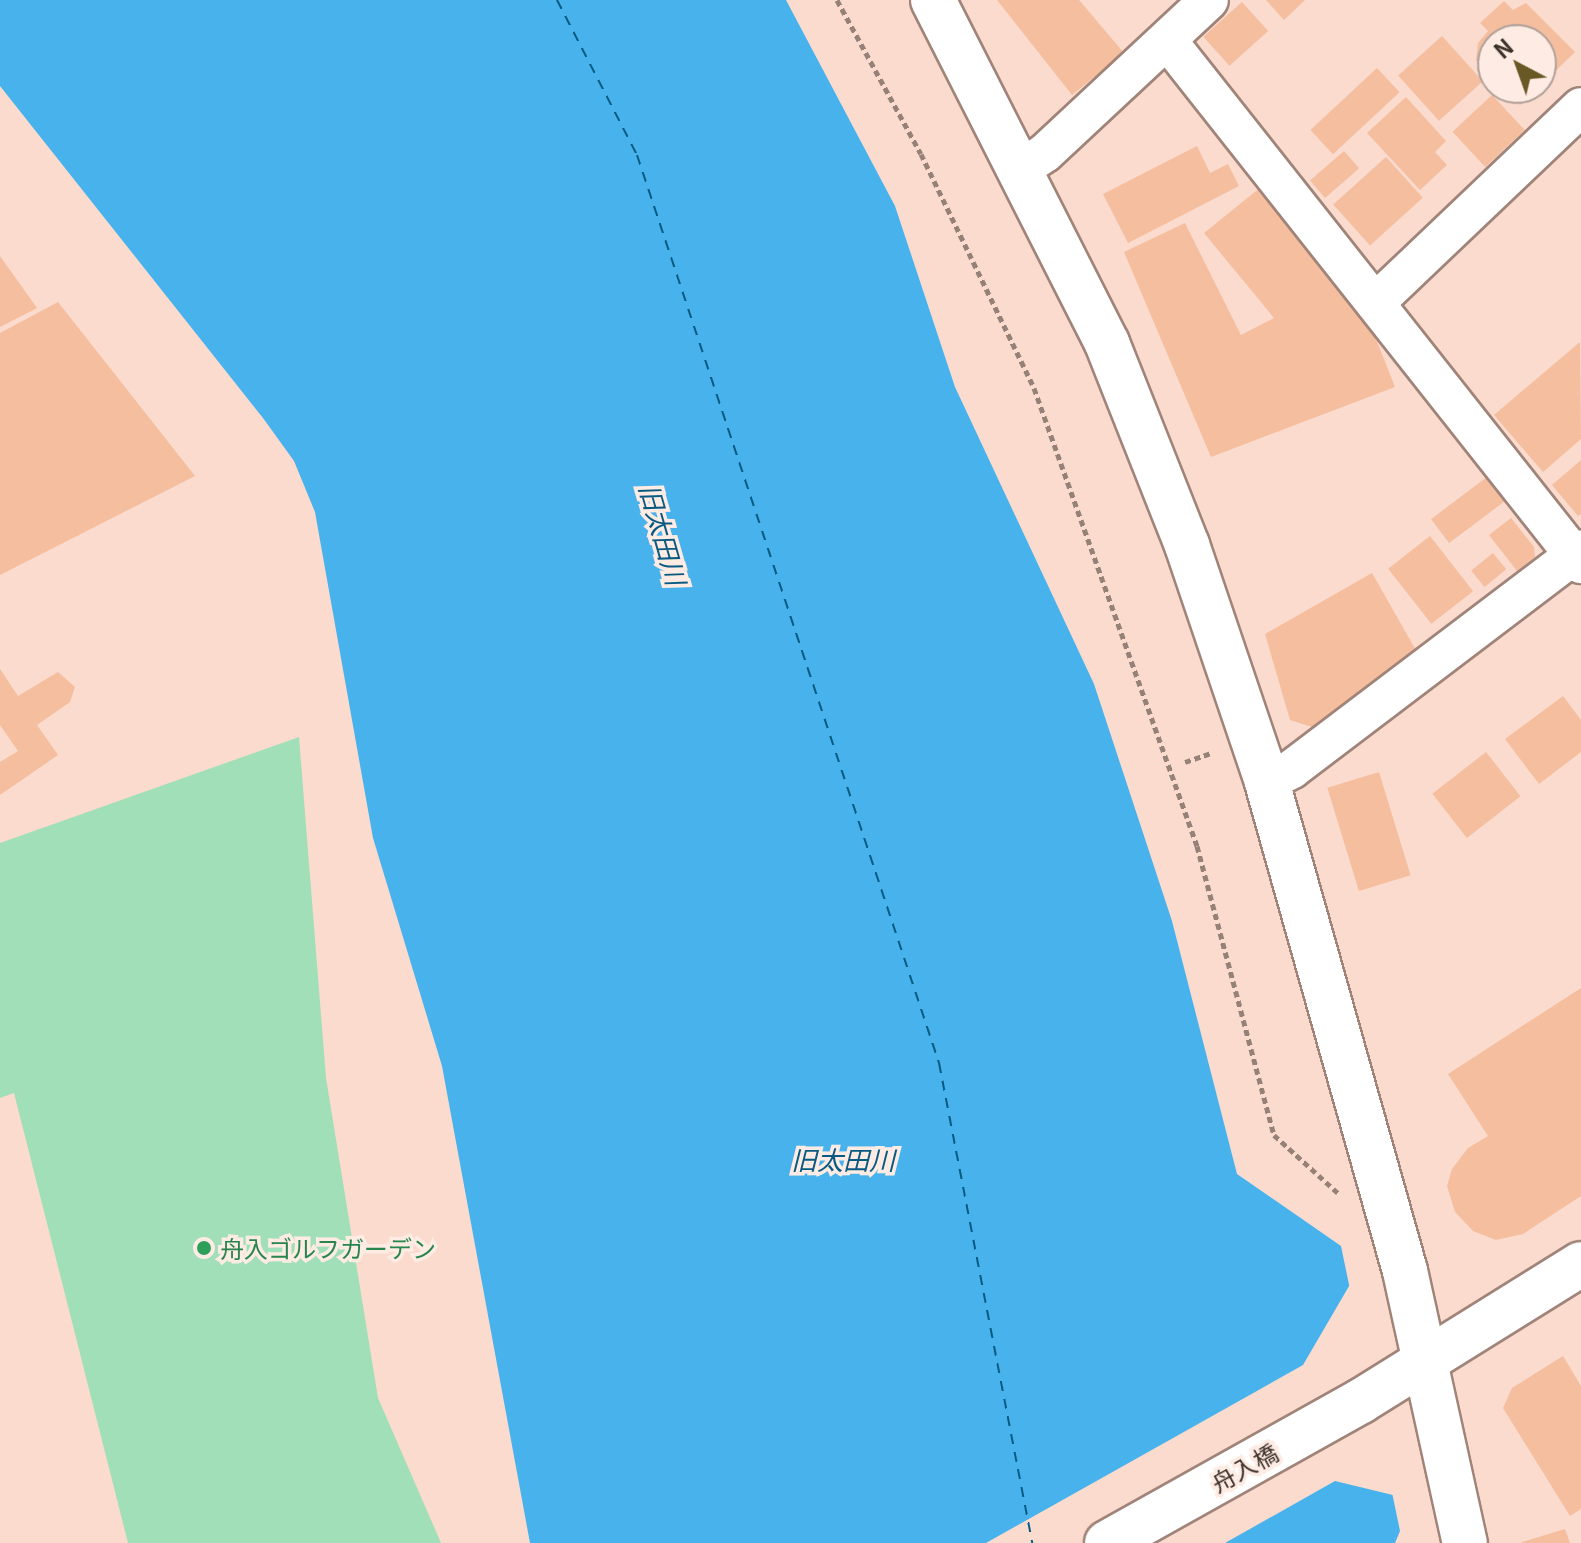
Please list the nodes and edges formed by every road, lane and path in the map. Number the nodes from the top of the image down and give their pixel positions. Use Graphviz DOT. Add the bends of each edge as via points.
graph roads {
  1 [pos="837,0"];
  2 [pos="933,0"];
  3 [pos="1209,0"];
  4 [pos="1167,40"];
  5 [pos="1581,107"];
  6 [pos="1022,168"];
  7 [pos="1375,303"];
  8 [pos="1578,557"];
  9 [pos="1211,753"];
  10 [pos="1185,762"];
  11 [pos="1267,782"];
  12 [pos="1345,1198"];
  13 [pos="1581,1264"];
  14 [pos="1424,1360"];
  15 [pos="1107,1543"];
  16 [pos="1465,1543"];
  1 -- 12 [label="path" via="921,154 1034,388 1197,846 1274,1135"];
  2 -- 6 [label="street"];
  3 -- 4 [label="street"];
  4 -- 6 [label="street"];
  4 -- 7 [label="street"];
  5 -- 7 [label="street"];
  6 -- 11 [label="street" via="1118,372 1187,545"];
  7 -- 8 [label="street"];
  8 -- 11 [label="street" via="1292,769"];
  9 -- 10 [label="path"];
  11 -- 14 [label="street" via="1405,1271"];
  13 -- 14 [label="street, 舟入橋"];
  14 -- 15 [label="street, 舟入橋"];
  14 -- 16 [label="street"];
}
